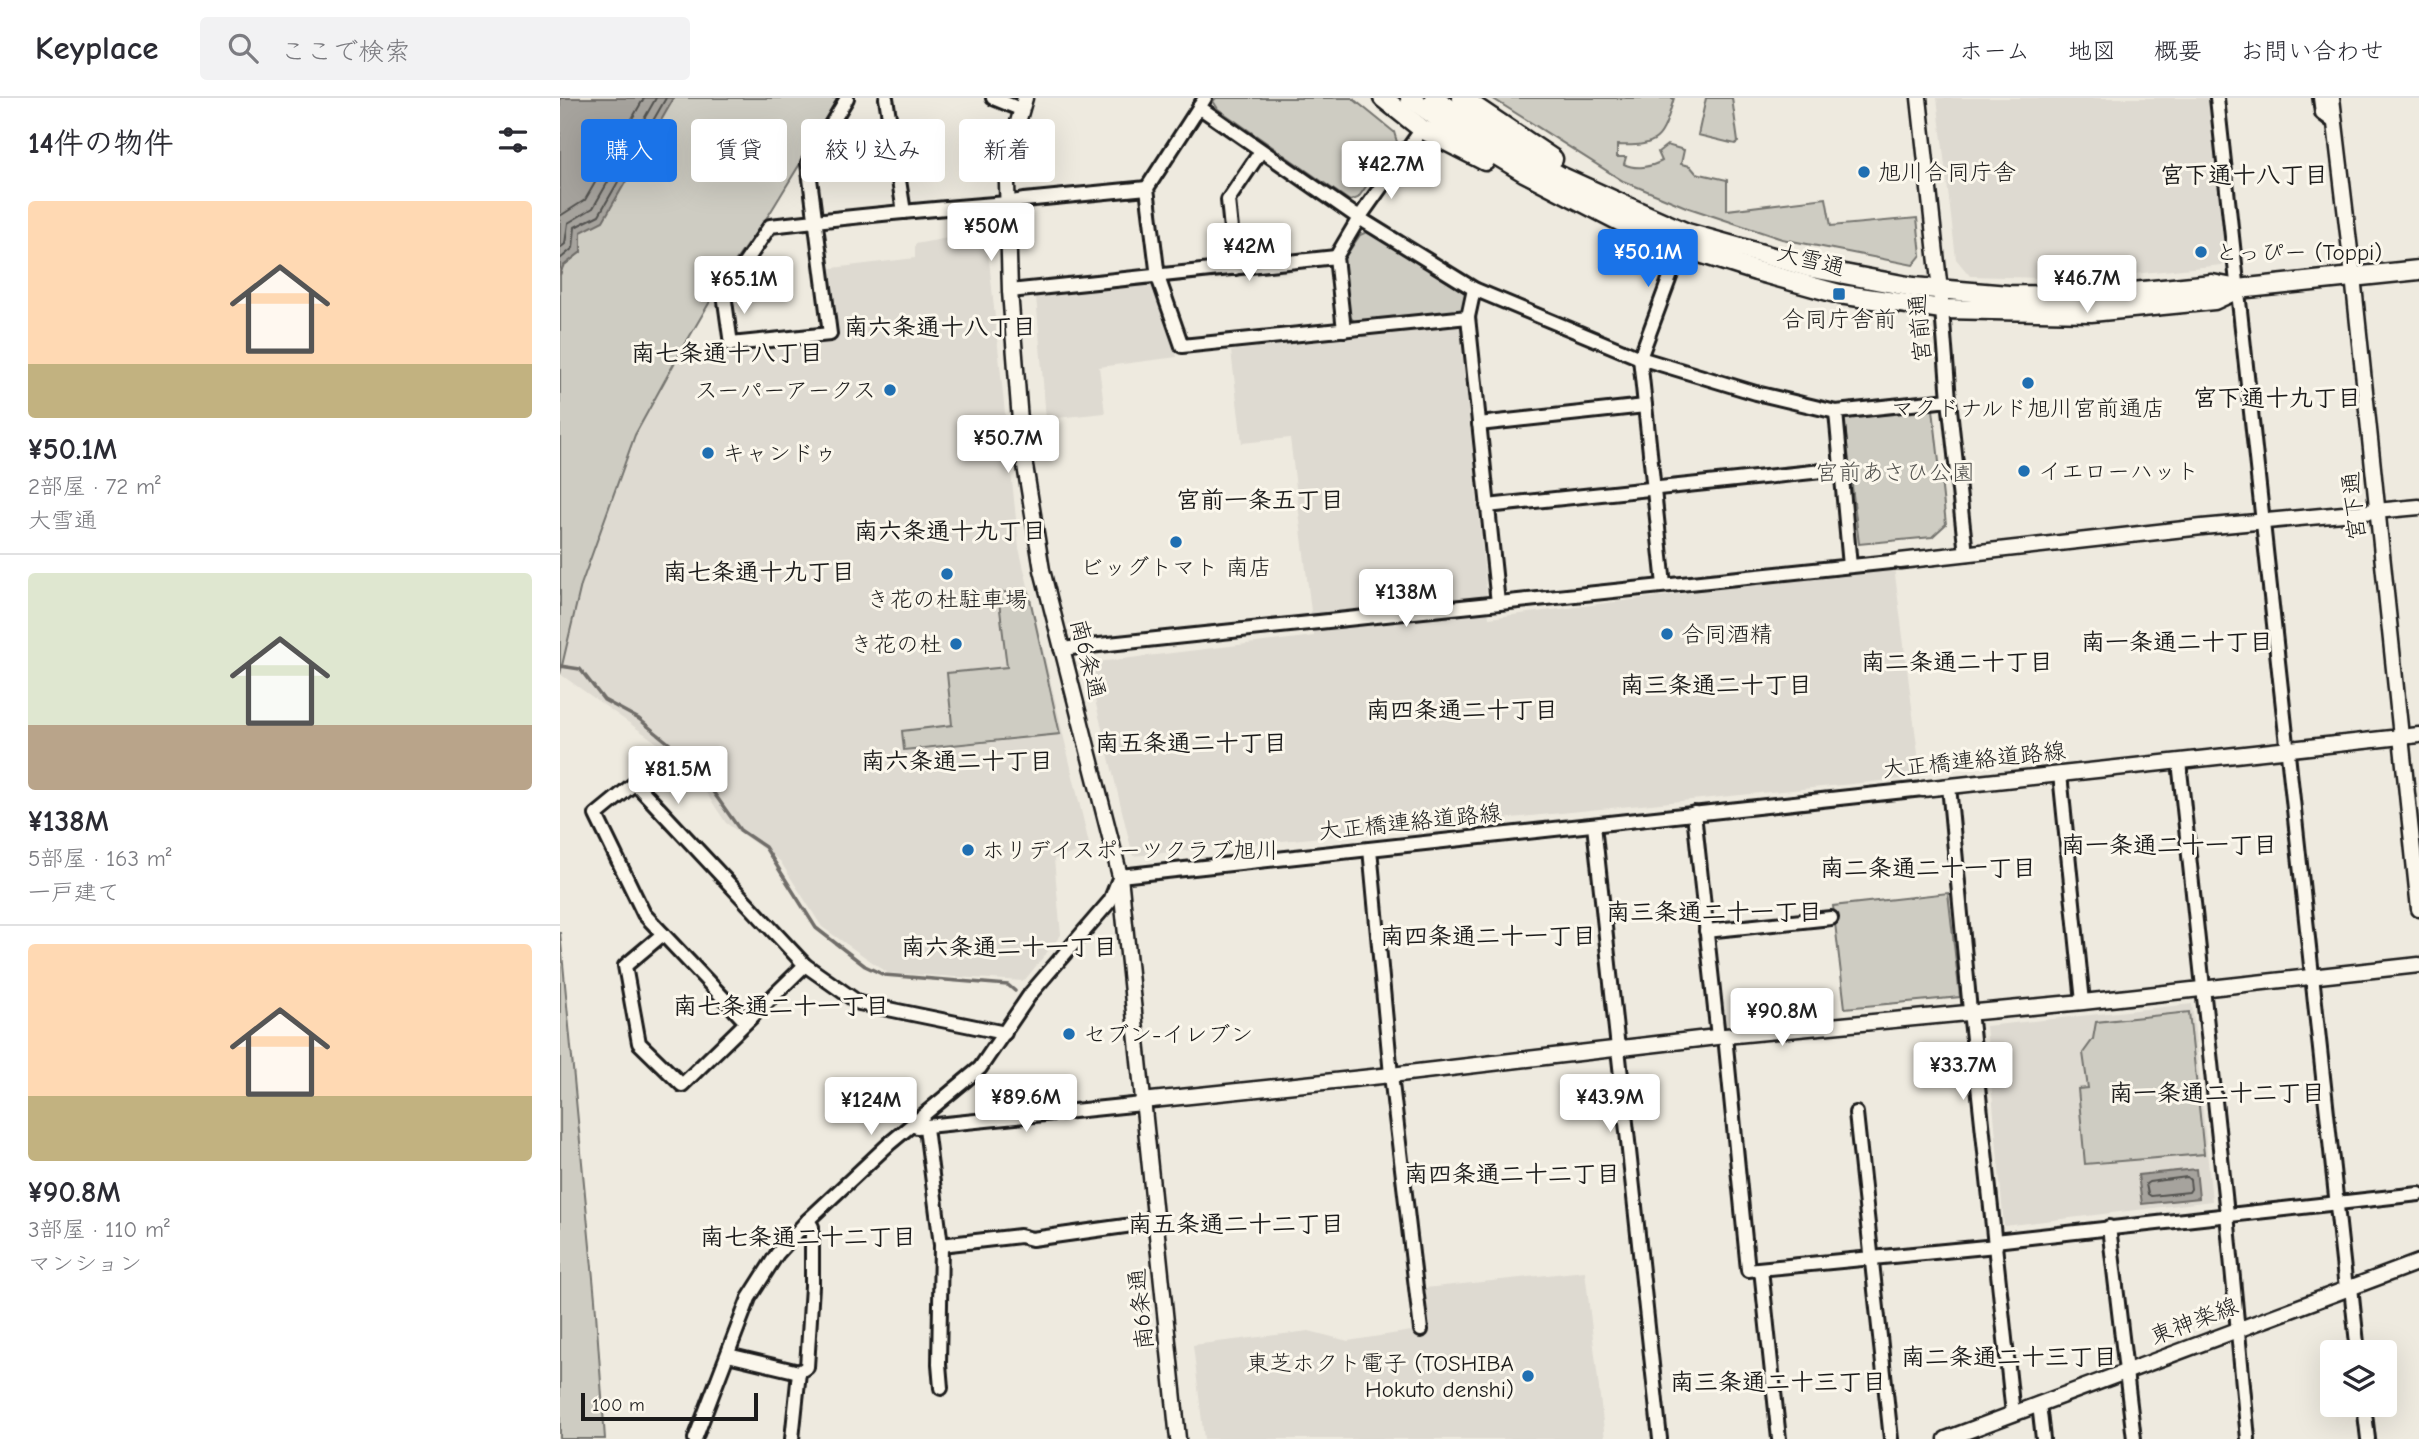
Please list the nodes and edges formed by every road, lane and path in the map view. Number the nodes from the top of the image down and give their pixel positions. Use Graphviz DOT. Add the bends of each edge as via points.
graph roads {
  1 [pos="847,98"];
  2 [pos="886,98"];
  3 [pos="993,98"];
  4 [pos="1383,98"];
  5 [pos="1410,98"];
  6 [pos="1434,98"];
  7 [pos="1462,98"];
  8 [pos="1919,98"];
  9 [pos="2217,98"];
  10 [pos="2320,98"];
  11 [pos="2332,98"];
  12 [pos="1023,103"];
  13 [pos="1202,103"];
  14 [pos="2335,123"];
  15 [pos="1422,129"];
  16 [pos="1261,151"];
  17 [pos="1147,188"];
  18 [pos="1007,203"];
  19 [pos="904,212"];
  20 [pos="1359,218"];
  21 [pos="815,221"];
  22 [pos="1625,224"];
  23 [pos="1681,236"];
  24 [pos="1336,257"];
  25 [pos="1235,268"];
  26 [pos="2419,270"];
  27 [pos="2353,276"];
  28 [pos="1158,277"];
  29 [pos="1474,289"];
  30 [pos="2238,289"];
  31 [pos="1010,291"];
  32 [pos="1941,300"];
  33 [pos="1468,317"];
  34 [pos="1344,330"];
  35 [pos="1640,358"];
  36 [pos="1949,400"];
  37 [pos="1644,406"];
  38 [pos="1836,412"];
  39 [pos="1479,424"];
  40 [pos="1841,469"];
  41 [pos="1653,490"];
  42 [pos="1488,506"];
  43 [pos="2419,507"];
  44 [pos="2377,511"];
  45 [pos="2263,522"];
  46 [pos="1966,554"];
  47 [pos="1900,561"];
  48 [pos="1850,566"];
  49 [pos="1664,585"];
  50 [pos="1498,603"];
  51 [pos="1061,649"];
  52 [pos="2419,735"];
  53 [pos="2400,737"];
  54 [pos="2287,750"];
  55 [pos="2179,761"];
  56 [pos="2060,774"];
  57 [pos="1949,786"];
  58 [pos="1923,789"];
  59 [pos="1694,813"];
  60 [pos="1594,825"];
  61 [pos="1370,849"];
  62 [pos="1120,876"];
  63 [pos="2419,909"];
  64 [pos="1831,918"];
  65 [pos="1706,931"];
  66 [pos="663,934"];
  67 [pos="805,964"];
  68 [pos="2419,965"];
  69 [pos="2313,977"];
  70 [pos="2203,989"];
  71 [pos="2083,1002"];
  72 [pos="1970,1012"];
  73 [pos="747,1022"];
  74 [pos="1005,1033"];
  75 [pos="1721,1036"];
  76 [pos="1618,1049"];
  77 [pos="1391,1075"];
  78 [pos="1142,1103"];
  79 [pos="1856,1113"];
  80 [pos="910,1127"];
  81 [pos="926,1128"];
  82 [pos="2419,1194"];
  83 [pos="2335,1202"];
  84 [pos="2227,1214"];
  85 [pos="808,1220"];
  86 [pos="1154,1222"];
  87 [pos="2109,1227"];
  88 [pos="1995,1243"];
  89 [pos="941,1245"];
  90 [pos="1871,1258"];
  91 [pos="2419,1262"];
  92 [pos="1761,1269"];
  93 [pos="2348,1288"];
  94 [pos="1421,1330"];
  95 [pos="2236,1330"];
  96 [pos="2356,1340"];
  97 [pos="728,1355"];
  98 [pos="2126,1371"];
  99 [pos="799,1372"];
  100 [pos="941,1388"];
  101 [pos="2039,1404"];
  102 [pos="2013,1414"];
  103 [pos="2365,1417"];
  104 [pos="695,1439"];
  105 [pos="792,1439"];
  106 [pos="1178,1439"];
  107 [pos="1660,1439"];
  108 [pos="1779,1439"];
  109 [pos="1891,1439"];
  110 [pos="1946,1439"];
  111 [pos="2043,1439"];
  112 [pos="2134,1439"];
  113 [pos="2248,1439"];
  114 [pos="2368,1439"];
  1 -- 21 [label="street" via="808,163"];
  2 -- 19 [label="street"];
  3 -- 12 [label="street"];
  4 -- 15 [label="main road"];
  5 -- 22 [label="main road, 大雪通" via="1524,172"];
  6 -- 23 [label="main road, 大雪通" via="1560,176"];
  7 -- 23 [label="main road"];
  8 -- 32 [label="street, 宮前通"];
  9 -- 30 [label="street"];
  10 -- 14 [label="street" via="2322,113"];
  11 -- 14 [label="street, 宮下通"];
  12 -- 18 [label="street, 南6条通" via="1010,147"];
  13 -- 16 [label="street"];
  13 -- 17 [label="street"];
  14 -- 27 [label="street, 宮下通"];
  15 -- 20 [label="street"];
  15 -- 22 [label="main road"];
  16 -- 20 [label="street"];
  16 -- 25 [label="street" via="1228,201"];
  17 -- 18 [label="street"];
  17 -- 28 [label="street"];
  18 -- 19 [label="street"];
  18 -- 31 [label="street, 南6条通"];
  19 -- 21 [label="street"];
  20 -- 24 [label="street"];
  20 -- 29 [label="street"];
  21 -- 21 [label="street" via="830,334 731,344 724,294 770,226"];
  22 -- 23 [label="main road, 大雪通"];
  23 -- 32 [label="main road, 大雪通" via="1756,271 1839,294"];
  23 -- 35 [label="street"];
  24 -- 25 [label="street"];
  24 -- 34 [label="street"];
  25 -- 28 [label="street"];
  26 -- 27 [label="main road, 大雪通"];
  27 -- 30 [label="main road, 大雪通"];
  27 -- 44 [label="street, 宮下通"];
  28 -- 31 [label="street"];
  28 -- 34 [label="street" via="1182,346"];
  29 -- 33 [label="street"];
  29 -- 35 [label="street"];
  30 -- 32 [label="main road, 大雪通" via="2214,300 2091,312"];
  30 -- 45 [label="street"];
  31 -- 51 [label="street, 南6条通" via="1027,487"];
  32 -- 36 [label="street, 宮前通"];
  33 -- 34 [label="street"];
  33 -- 39 [label="street"];
  35 -- 37 [label="street"];
  35 -- 38 [label="street"];
  36 -- 38 [label="street"];
  36 -- 46 [label="street, 宮前通"];
  37 -- 39 [label="street"];
  37 -- 41 [label="street"];
  38 -- 40 [label="street"];
  39 -- 42 [label="street"];
  40 -- 41 [label="street"];
  40 -- 48 [label="street"];
  41 -- 42 [label="street"];
  41 -- 49 [label="street"];
  42 -- 50 [label="street"];
  43 -- 44 [label="street"];
  44 -- 45 [label="street"];
  44 -- 53 [label="street, 宮下通"];
  45 -- 46 [label="street"];
  45 -- 54 [label="street"];
  46 -- 47 [label="street"];
  47 -- 48 [label="street"];
  48 -- 49 [label="street"];
  49 -- 50 [label="street"];
  50 -- 51 [label="street"];
  51 -- 62 [label="street, 南6条通"];
  52 -- 53 [label="street, 大正橋連絡道路線"];
  53 -- 54 [label="street, 大正橋連絡道路線"];
  53 -- 63 [label="street, 宮下通"];
  54 -- 55 [label="street, 大正橋連絡道路線"];
  54 -- 69 [label="street"];
  55 -- 56 [label="street, 大正橋連絡道路線"];
  55 -- 70 [label="street"];
  56 -- 57 [label="street, 大正橋連絡道路線"];
  56 -- 71 [label="street"];
  57 -- 58 [label="street, 大正橋連絡道路線"];
  57 -- 72 [label="street"];
  58 -- 59 [label="street, 大正橋連絡道路線"];
  59 -- 60 [label="street, 大正橋連絡道路線"];
  59 -- 65 [label="street"];
  60 -- 61 [label="street, 大正橋連絡道路線"];
  60 -- 76 [label="street"];
  61 -- 62 [label="street, 大正橋連絡道路線"];
  61 -- 77 [label="street"];
  62 -- 74 [label="street" via="1110,901 1031,992"];
  62 -- 78 [label="street, 南6条通"];
  64 -- 65 [label="street"];
  65 -- 75 [label="street"];
  66 -- 67 [label="street" via="644,914 596,815 635,783"];
  66 -- 73 [label="street"];
  66 -- 73 [label="street" via="625,966 639,1043 682,1085"];
  67 -- 73 [label="street"];
  67 -- 74 [label="street" via="859,1003"];
  68 -- 69 [label="street"];
  69 -- 70 [label="street"];
  69 -- 83 [label="street"];
  70 -- 71 [label="street"];
  70 -- 84 [label="street"];
  71 -- 72 [label="street"];
  72 -- 75 [label="street"];
  72 -- 88 [label="street"];
  74 -- 80 [label="street" via="980,1068"];
  75 -- 76 [label="street"];
  75 -- 92 [label="street" via="1748,1270"];
  76 -- 77 [label="street"];
  76 -- 107 [label="street"];
  77 -- 78 [label="street"];
  77 -- 94 [label="street"];
  78 -- 81 [label="street"];
  78 -- 86 [label="street, 南6条通"];
  79 -- 90 [label="street"];
  80 -- 81 [label="street"];
  80 -- 85 [label="street"];
  81 -- 89 [label="street"];
  82 -- 83 [label="street"];
  83 -- 84 [label="street"];
  83 -- 93 [label="street"];
  84 -- 87 [label="street"];
  84 -- 95 [label="street"];
  85 -- 97 [label="street" via="777,1254 749,1298"];
  85 -- 99 [label="street" via="812,1227 812,1286 807,1367"];
  86 -- 89 [label="street" via="1032,1239 1020,1236"];
  86 -- 106 [label="street, 南6条通"];
  87 -- 88 [label="street"];
  87 -- 98 [label="street"];
  88 -- 90 [label="street"];
  88 -- 102 [label="street"];
  89 -- 100 [label="street"];
  90 -- 92 [label="street"];
  90 -- 109 [label="street"];
  91 -- 93 [label="street, 東神楽線"];
  92 -- 108 [label="street"];
  93 -- 95 [label="street, 東神楽線"];
  93 -- 96 [label="street"];
  95 -- 98 [label="street, 東神楽線"];
  95 -- 113 [label="street"];
  97 -- 99 [label="street"];
  97 -- 104 [label="street"];
  98 -- 101 [label="street, 東神楽線"];
  98 -- 112 [label="street"];
  99 -- 105 [label="street"];
  101 -- 102 [label="street, 東神楽線"];
  101 -- 111 [label="street"];
  102 -- 110 [label="street, 東神楽線"];
  103 -- 114 [label="street"];
}
